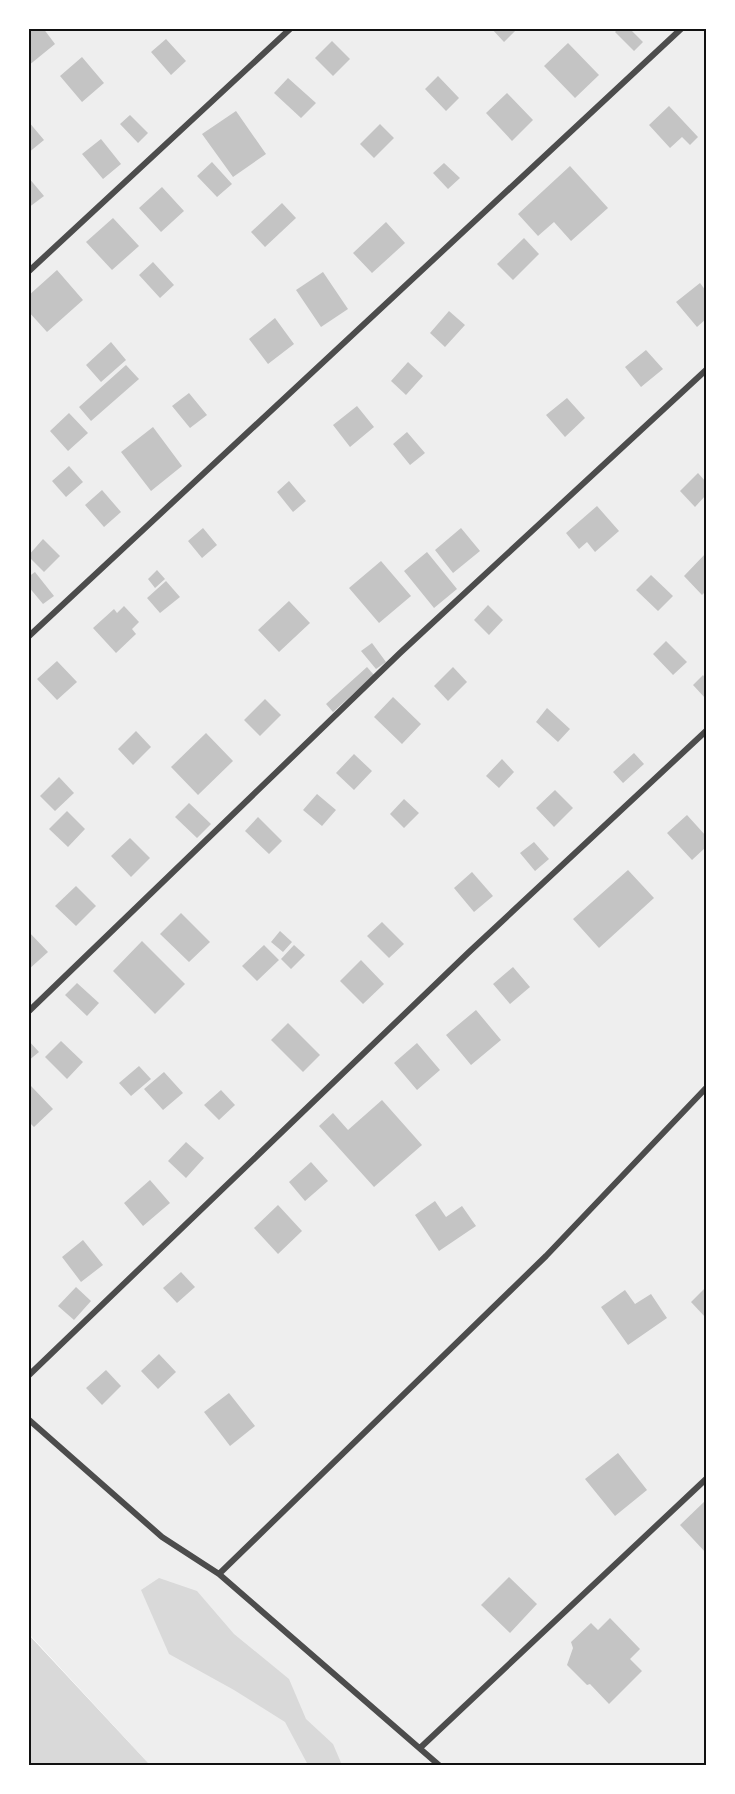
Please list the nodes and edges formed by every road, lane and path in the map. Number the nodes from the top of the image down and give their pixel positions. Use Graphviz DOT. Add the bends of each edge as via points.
graph roads {
  1 [pos="291,28"];
  2 [pos="682,28"];
  3 [pos="28,272"];
  4 [pos="706,370"];
  5 [pos="28,637"];
  6 [pos="706,731"];
  7 [pos="28,1012"];
  8 [pos="706,1088"];
  9 [pos="28,1376"];
  10 [pos="28,1419"];
  11 [pos="706,1479"];
  12 [pos="219,1574"];
  13 [pos="420,1748"];
  14 [pos="440,1766"];
  1 -- 3 [label="street"];
  2 -- 5 [label="street"];
  4 -- 7 [label="street" via="400,653"];
  6 -- 9 [label="street" via="468,952"];
  8 -- 12 [label="street" via="546,1256"];
  10 -- 12 [label="street" via="162,1537"];
  11 -- 13 [label="street"];
  12 -- 13 [label="street"];
  13 -- 14 [label="street"];
}
